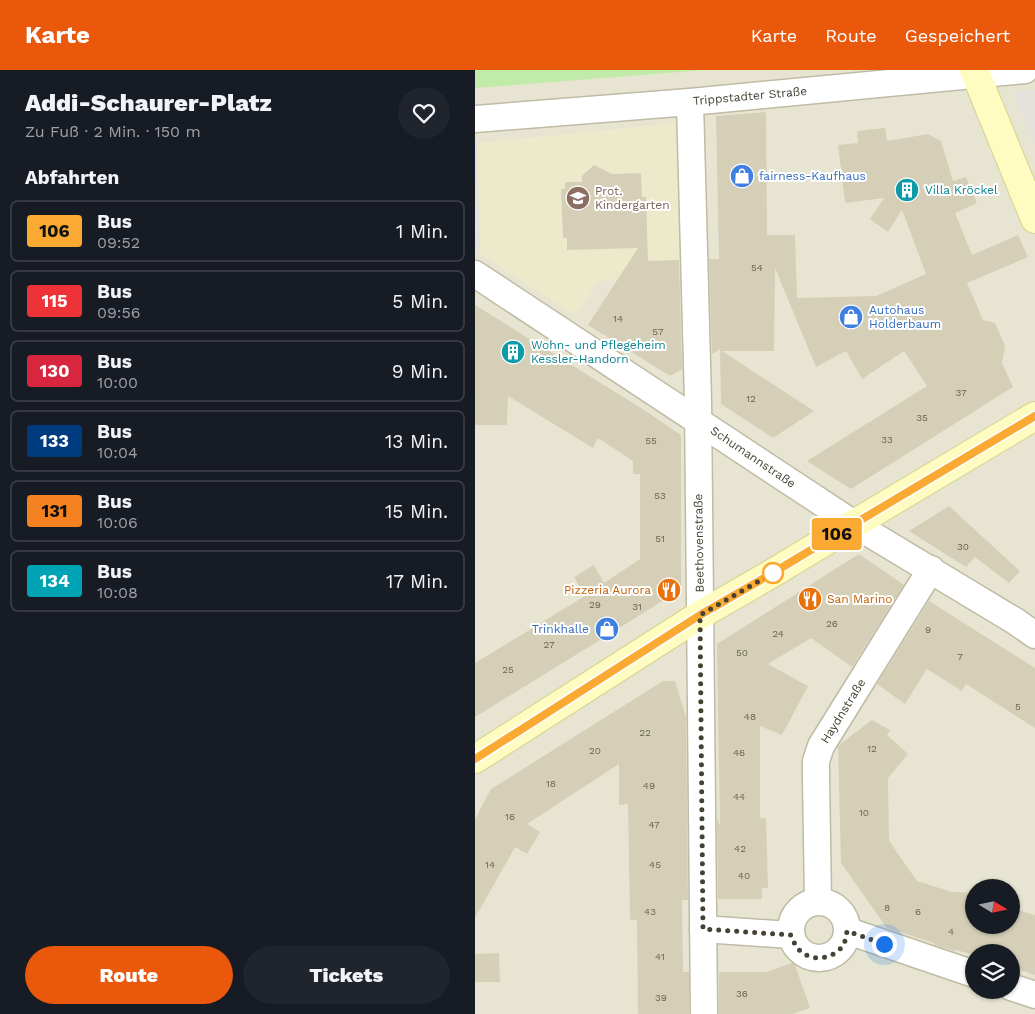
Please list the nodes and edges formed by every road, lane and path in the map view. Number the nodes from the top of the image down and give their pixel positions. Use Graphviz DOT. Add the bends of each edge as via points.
graph roads {
  1 [pos="1025,70"];
  2 [pos="975,72"];
  3 [pos="690,102"];
  4 [pos="475,119"];
  5 [pos="1035,218"];
  6 [pos="475,274"];
  7 [pos="1035,416"];
  8 [pos="698,420"];
  9 [pos="854,524"];
  10 [pos="931,570"];
  11 [pos="700,615"];
  12 [pos="1035,635"];
  13 [pos="475,759"];
  14 [pos="818,901"];
  15 [pos="703,929"];
  16 [pos="847,931"];
  17 [pos="791,935"];
  18 [pos="965,971"];
  19 [pos="1020,990"];
  20 [pos="1035,995"];
  21 [pos="704,1014"];
  1 -- 2 [label="street, Trippstadter Straße"];
  2 -- 3 [label="street, Trippstadter Straße"];
  2 -- 5 [label="street"];
  3 -- 4 [label="street, Trippstadter Straße"];
  3 -- 8 [label="street, Beethovenstraße"];
  6 -- 8 [label="street, Schumannstraße"];
  7 -- 9 [label="street"];
  8 -- 9 [label="street, Schumannstraße"];
  8 -- 11 [label="street, Beethovenstraße"];
  9 -- 10 [label="street, Schumannstraße"];
  9 -- 11 [label="street"];
  10 -- 12 [label="street, Schumannstraße"];
  10 -- 14 [label="street, Haydnstraße" via="821,746 816,761"];
  11 -- 13 [label="street"];
  11 -- 15 [label="street, Beethovenstraße"];
  14 -- 16 [label="street" via="836,906 843,913"];
  14 -- 17 [label="street" via="799,909 791,921"];
  15 -- 17 [label="street"];
  15 -- 21 [label="street, Beethovenstraße"];
  16 -- 17 [label="street" via="840,949 819,958 804,954"];
  16 -- 18 [label="street"];
  19 -- 20 [label="street"];
}
